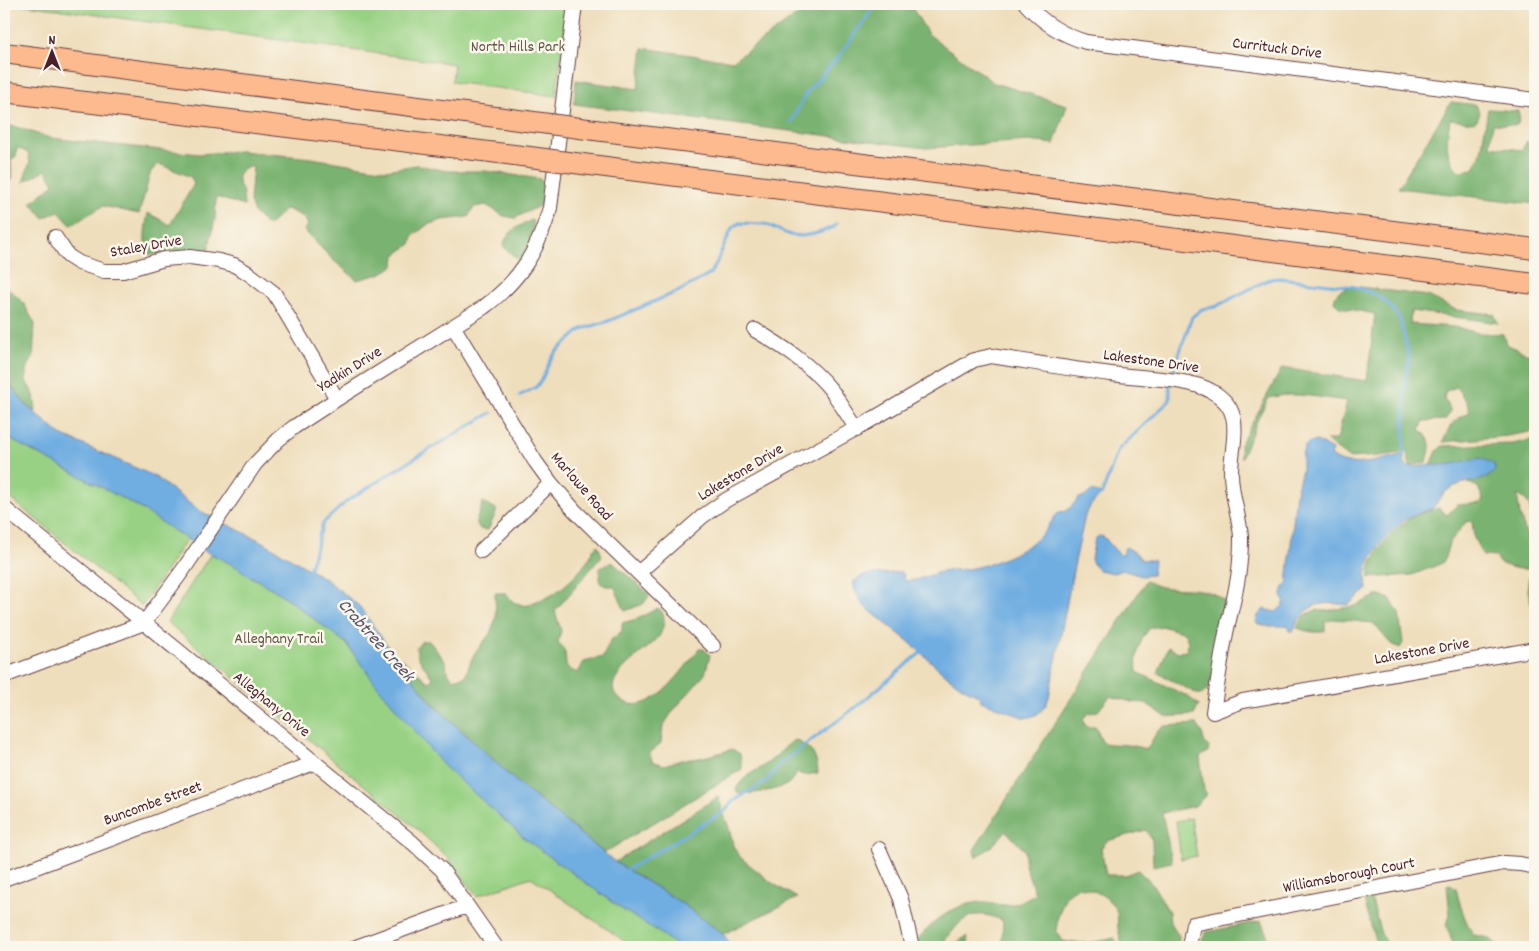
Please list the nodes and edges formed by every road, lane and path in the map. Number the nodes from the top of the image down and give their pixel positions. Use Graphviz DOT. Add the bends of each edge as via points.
graph roads {
  1 [pos="575,4"];
  2 [pos="1026,4"];
  3 [pos="4,53"];
  4 [pos="4,92"];
  5 [pos="1535,100"];
  6 [pos="55,237"];
  7 [pos="1535,249"];
  8 [pos="1535,284"];
  9 [pos="453,326"];
  10 [pos="755,330"];
  11 [pos="336,398"];
  12 [pos="857,429"];
  13 [pos="551,483"];
  14 [pos="4,508"];
  15 [pos="481,551"];
  16 [pos="638,573"];
  17 [pos="144,623"];
  18 [pos="713,646"];
  19 [pos="1535,649"];
  20 [pos="4,676"];
  21 [pos="314,763"];
  22 [pos="879,849"];
  23 [pos="1535,868"];
  24 [pos="4,879"];
  25 [pos="467,906"];
  26 [pos="356,947"];
  27 [pos="496,947"];
  28 [pos="912,947"];
  29 [pos="1189,947"];
  1 -- 9 [label="street, Yadkin Drive" via="554,184 544,228 524,269 484,307"];
  2 -- 5 [label="street, Currituck Drive" via="1053,28 1086,42"];
  3 -- 7 [label="highway, bridge"];
  4 -- 8 [label="highway, bridge"];
  6 -- 11 [label="street, Staley Drive" via="68,256 104,271 119,272 164,259 190,256 234,265 248,273 274,294"];
  9 -- 11 [label="street, Yadkin Drive"];
  9 -- 13 [label="street, Marlowe Road"];
  10 -- 12 [label="street" via="776,342 816,374"];
  11 -- 17 [label="street, Yadkin Drive" via="278,440 255,464"];
  12 -- 16 [label="street, Lakestone Drive" via="761,480 703,516"];
  12 -- 19 [label="street, Lakestone Drive" via="974,360 991,356 1188,383 1221,398 1228,406 1235,425 1231,472 1241,537 1236,592 1213,712 1243,701"];
  13 -- 15 [label="street"];
  13 -- 16 [label="street, Marlowe Road"];
  14 -- 17 [label="street, Alleghany Drive"];
  16 -- 18 [label="street, Marlowe Road"];
  17 -- 20 [label="street"];
  17 -- 21 [label="street, Alleghany Drive"];
  21 -- 24 [label="street, Buncombe Street"];
  21 -- 25 [label="street, Alleghany Drive" via="442,870"];
  22 -- 28 [label="street" via="901,899"];
  23 -- 29 [label="street, Williamsborough Court" via="1504,863 1193,924"];
  25 -- 26 [label="street"];
  25 -- 27 [label="street, Alleghany Drive"];
}
